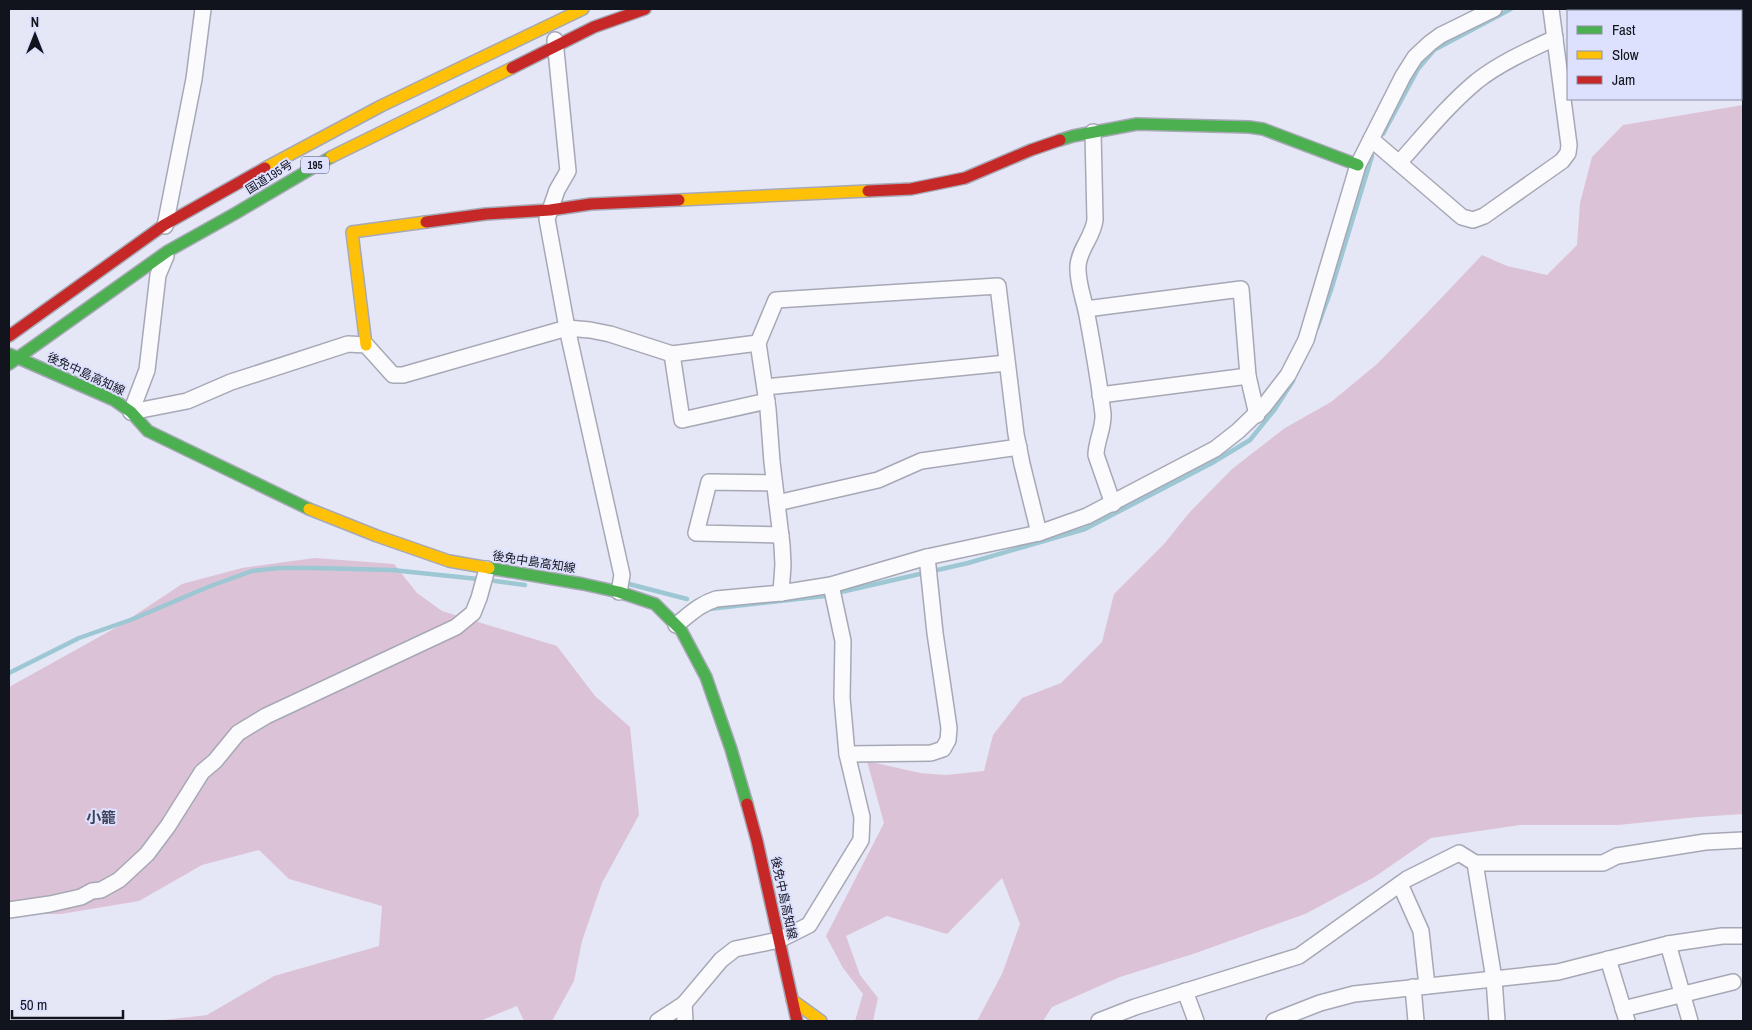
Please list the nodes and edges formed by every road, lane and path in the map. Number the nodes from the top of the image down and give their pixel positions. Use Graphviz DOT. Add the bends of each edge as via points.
graph roads {
  1 [pos="203,9"];
  2 [pos="583,9"];
  3 [pos="645,9"];
  4 [pos="1552,9"];
  5 [pos="1490,10"];
  6 [pos="552,15"];
  7 [pos="1555,38"];
  8 [pos="556,46"];
  9 [pos="1093,132"];
  10 [pos="1371,139"];
  11 [pos="1399,163"];
  12 [pos="1358,165"];
  13 [pos="550,210"];
  14 [pos="164,225"];
  15 [pos="168,251"];
  16 [pos="1086,309"];
  17 [pos="567,328"];
  18 [pos="9,336"];
  19 [pos="758,343"];
  20 [pos="366,345"];
  21 [pos="672,354"];
  22 [pos="12,359"];
  23 [pos="1007,363"];
  24 [pos="1248,376"];
  25 [pos="766,394"];
  26 [pos="1100,395"];
  27 [pos="131,412"];
  28 [pos="1257,414"];
  29 [pos="1019,447"];
  30 [pos="774,483"];
  31 [pos="777,503"];
  32 [pos="1113,504"];
  33 [pos="1039,533"];
  34 [pos="781,535"];
  35 [pos="927,562"];
  36 [pos="487,569"];
  37 [pos="831,585"];
  38 [pos="619,592"];
  39 [pos="781,593"];
  40 [pos="676,625"];
  41 [pos="847,754"];
  42 [pos="1743,840"];
  43 [pos="1475,863"];
  44 [pos="1400,884"];
  45 [pos="9,910"];
  46 [pos="1743,936"];
  47 [pos="779,940"];
  48 [pos="1668,944"];
  49 [pos="1608,959"];
  50 [pos="1494,979"];
  51 [pos="1733,982"];
  52 [pos="1420,986"];
  53 [pos="1185,991"];
  54 [pos="1682,994"];
  55 [pos="792,1000"];
  56 [pos="684,1004"];
  57 [pos="1625,1015"];
  58 [pos="658,1021"];
  59 [pos="685,1021"];
  60 [pos="797,1021"];
  61 [pos="821,1021"];
  62 [pos="1098,1021"];
  63 [pos="1196,1021"];
  64 [pos="1274,1021"];
  65 [pos="1416,1021"];
  66 [pos="1497,1021"];
  67 [pos="1690,1021"];
  1 -- 14 [label="street" via="194,79"];
  2 -- 6 [label="main road, 国道195号 / 195"];
  3 -- 8 [label="main road, 国道195号 / 195" via="594,27"];
  4 -- 7 [label="street"];
  5 -- 10 [label="street" via="1441,35 1416,57"];
  6 -- 8 [label="street"];
  6 -- 14 [label="main road, 国道195号 / 195"];
  7 -- 11 [label="street" via="1516,57 1477,82"];
  7 -- 11 [label="street" via="1569,145 1562,160 1484,216 1473,220 1462,217"];
  8 -- 13 [label="street" via="568,171"];
  8 -- 15 [label="main road, 国道195号 / 195" via="344,149"];
  9 -- 12 [label="main road" via="1137,124 1248,127 1278,134"];
  9 -- 13 [label="main road" via="1031,150 965,178 911,189 591,204"];
  9 -- 16 [label="street" via="1095,220 1078,266"];
  10 -- 11 [label="street"];
  10 -- 12 [label="street"];
  12 -- 28 [label="street" via="1306,340 1288,375"];
  13 -- 17 [label="street" via="547,219"];
  13 -- 20 [label="main road" via="486,214 352,232"];
  14 -- 15 [label="street"];
  14 -- 18 [label="main road, 国道195号 / 195"];
  15 -- 22 [label="main road, 国道195号 / 195"];
  15 -- 27 [label="street" via="158,275 146,370"];
  16 -- 24 [label="street" via="1241,289"];
  16 -- 26 [label="street"];
  17 -- 20 [label="street" via="403,375 393,375"];
  17 -- 21 [label="street" via="610,334"];
  17 -- 38 [label="street" via="622,575"];
  19 -- 21 [label="street"];
  19 -- 23 [label="street" via="776,300 998,286"];
  19 -- 25 [label="street"];
  20 -- 27 [label="street" via="348,344 231,382 187,401"];
  21 -- 25 [label="street" via="682,420"];
  22 -- 27 [label="main road, 後免中島高知線" via="114,400"];
  23 -- 25 [label="street"];
  23 -- 29 [label="street"];
  24 -- 26 [label="street"];
  24 -- 28 [label="street"];
  25 -- 30 [label="street"];
  26 -- 32 [label="street" via="1103,421 1096,455"];
  27 -- 36 [label="main road, 後免中島高知線" via="148,432 297,504 449,561"];
  28 -- 32 [label="street" via="1215,449"];
  29 -- 31 [label="street" via="920,461 878,480"];
  29 -- 33 [label="street"];
  30 -- 31 [label="street"];
  30 -- 34 [label="street" via="709,482 696,533"];
  31 -- 34 [label="street"];
  32 -- 33 [label="street"];
  33 -- 35 [label="street"];
  34 -- 39 [label="street"];
  35 -- 37 [label="street"];
  35 -- 41 [label="street" via="948,740 942,749 931,753"];
  36 -- 38 [label="main road, 後免中島高知線"];
  36 -- 45 [label="street" via="473,613 456,627 266,716 238,733 202,772 147,854 119,880 80,897"];
  37 -- 39 [label="street"];
  37 -- 41 [label="street" via="843,641 842,698"];
  38 -- 40 [label="main road, 後免中島高知線" via="655,604"];
  39 -- 40 [label="street" via="707,602"];
  40 -- 47 [label="main road, 後免中島高知線" via="706,677 731,749 757,841"];
  41 -- 47 [label="street" via="862,817 862,840 809,925"];
  42 -- 43 [label="street" via="1705,842 1617,856 1603,864"];
  43 -- 44 [label="street" via="1459,853"];
  43 -- 50 [label="street"];
  44 -- 52 [label="street" via="1421,931"];
  44 -- 53 [label="street" via="1299,956"];
  46 -- 48 [label="street"];
  47 -- 55 [label="main road, 後免中島高知線"];
  47 -- 56 [label="street" via="735,949 721,960"];
  48 -- 49 [label="street"];
  48 -- 54 [label="street"];
  49 -- 50 [label="street" via="1558,972"];
  49 -- 57 [label="street"];
  50 -- 52 [label="street"];
  50 -- 66 [label="street"];
  51 -- 54 [label="street"];
  52 -- 64 [label="street" via="1354,994"];
  52 -- 65 [label="street"];
  53 -- 62 [label="street"];
  53 -- 63 [label="street"];
  54 -- 57 [label="street"];
  54 -- 67 [label="street"];
  55 -- 60 [label="main road, 後免中島高知線"];
  55 -- 61 [label="main road"];
  56 -- 58 [label="street"];
  56 -- 59 [label="street"];
}
